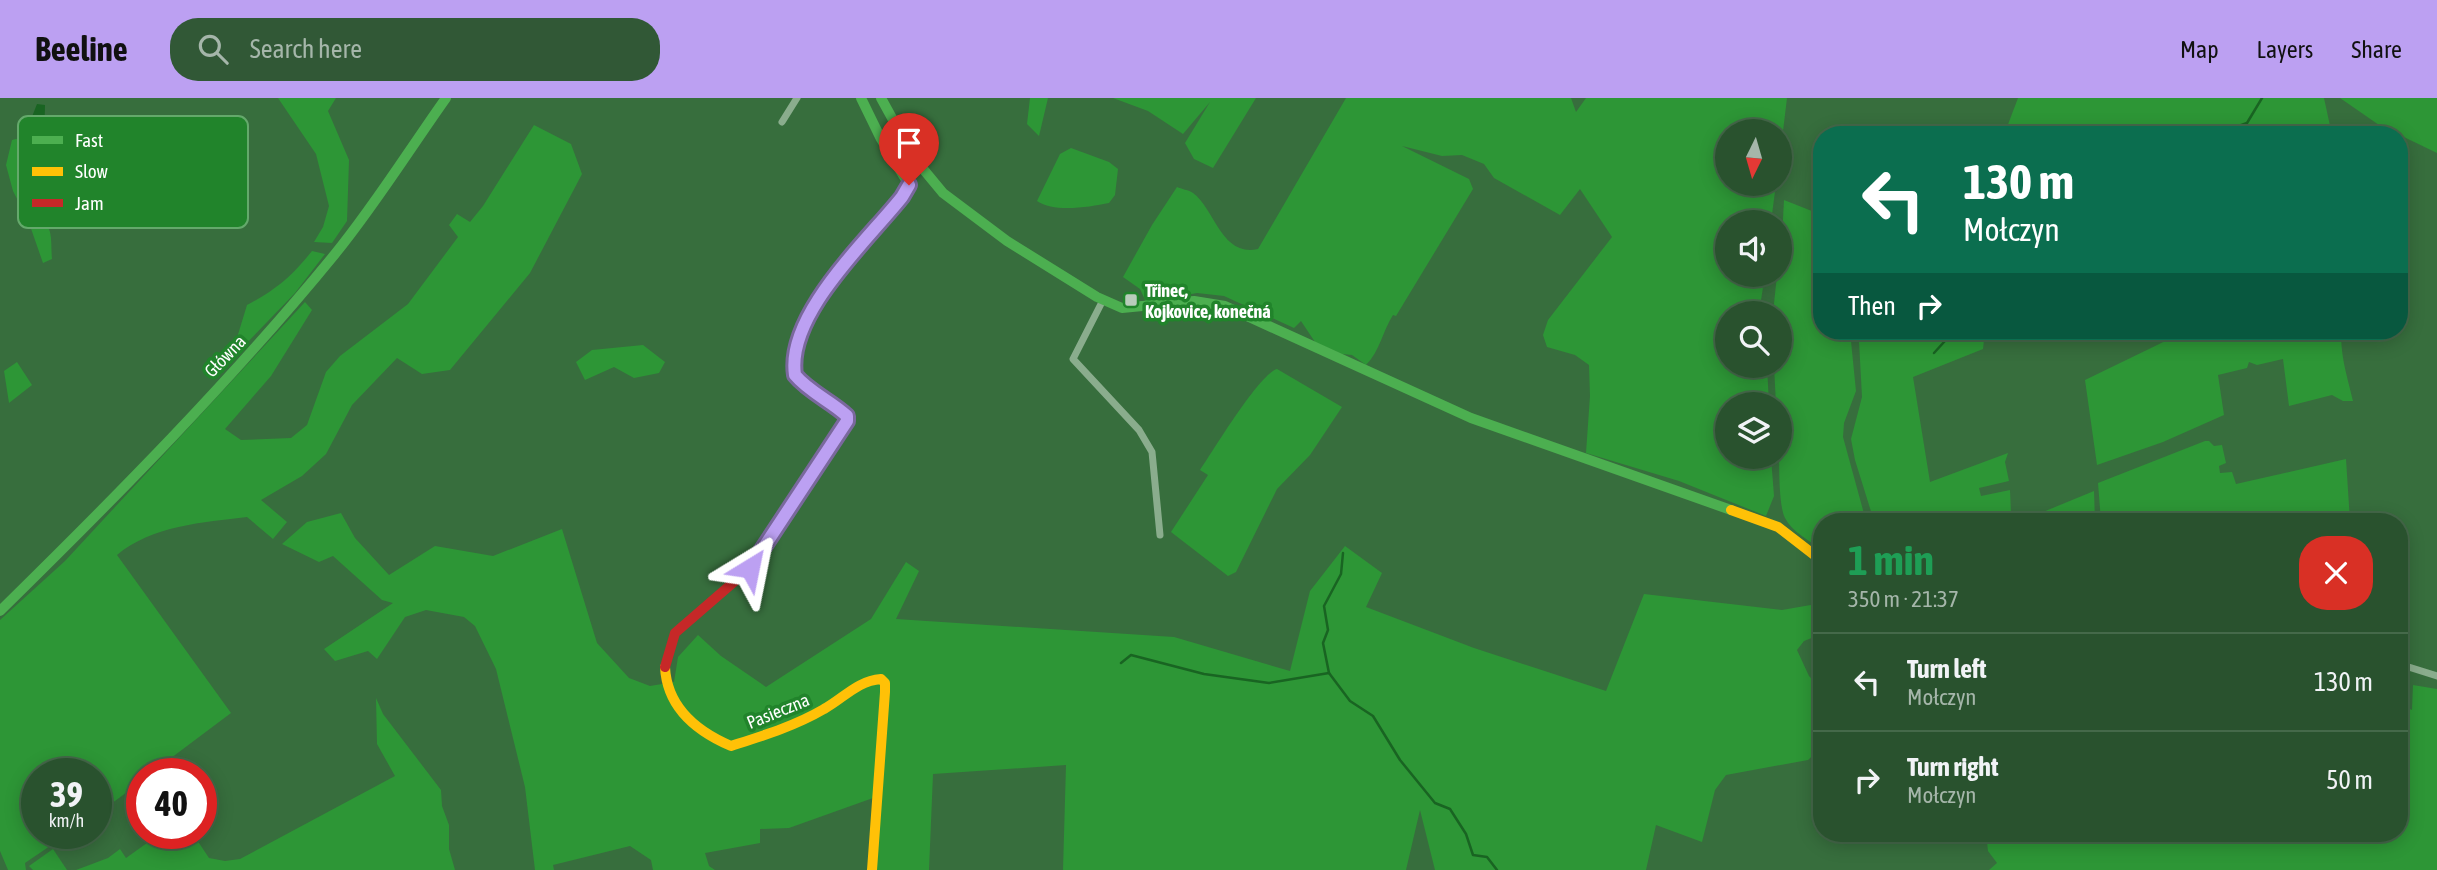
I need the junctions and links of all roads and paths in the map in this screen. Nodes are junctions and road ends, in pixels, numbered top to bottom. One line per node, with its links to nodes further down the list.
1 (446, 98): 9 (street, Główna)
2 (797, 98): 5 (street)
3 (861, 98): 12 (street, Pasieczna)
4 (881, 98): 6 (street)
5 (782, 122)
6 (1103, 300): 7 (street); 8 (street)
7 (1160, 535)
8 (1813, 554)
9 (0, 611)
10 (2408, 667): 11 (street)
11 (2437, 676)
12 (872, 870)

